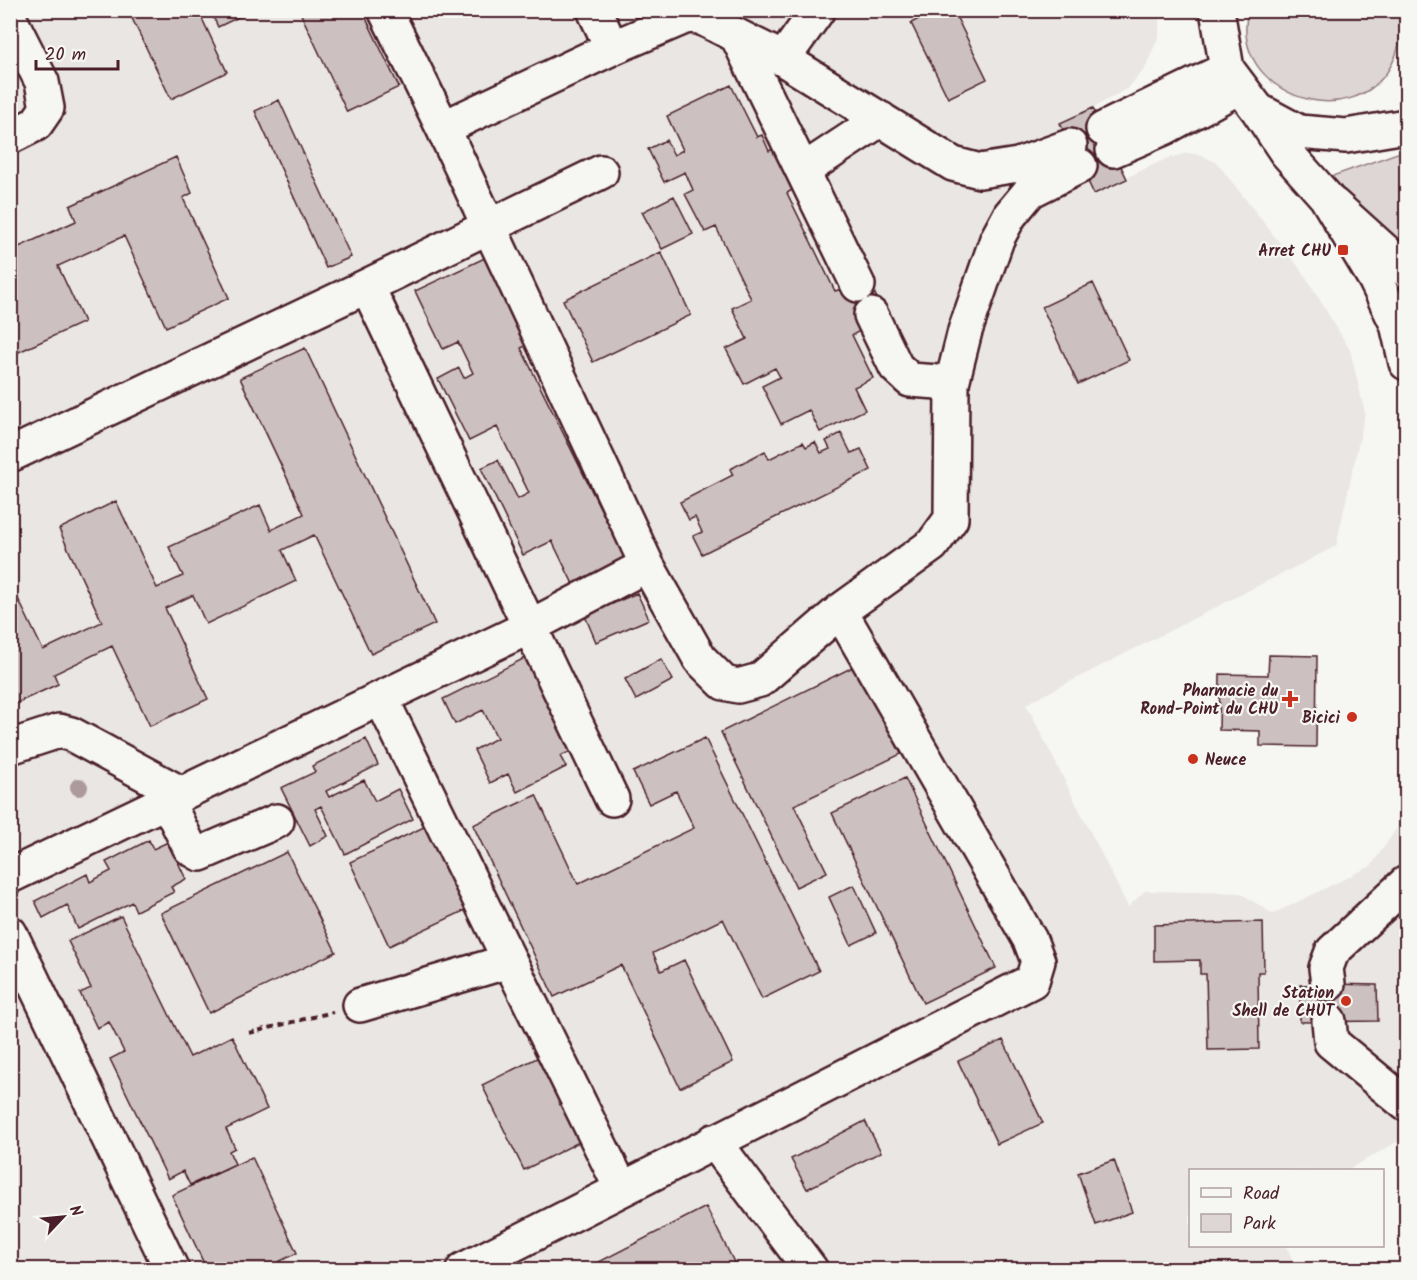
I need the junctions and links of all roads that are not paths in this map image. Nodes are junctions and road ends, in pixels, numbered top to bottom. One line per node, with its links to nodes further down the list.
1 (385, 10): 12 (main road)
2 (594, 10): 7 (main road)
3 (818, 10): 8 (main road)
4 (1217, 10): 9 (main road)
5 (10, 19): 13 (main road)
6 (738, 38): 7 (main road); 8 (main road); 15 (main road)
7 (612, 48): 12 (main road)
8 (783, 59): 10 (main road)
9 (1241, 89): 11 (main road); 14 (main road); 17 (main road)
10 (881, 119): 15 (main road); 24 (main road)
11 (1407, 126)
12 (443, 128): 18 (main road)
13 (10, 137)
14 (1108, 140)
15 (804, 170): 20 (main road)
16 (601, 172): 18 (main road)
17 (1326, 197): 19 (main road); 23 (main road)
18 (490, 227): 21 (main road); 26 (main road)
19 (1407, 270)
20 (858, 285)
21 (367, 286): 25 (main road); 28 (main road)
22 (871, 315): 24 (main road)
23 (1407, 363)
24 (951, 382): 27 (main road)
25 (10, 455)
26 (647, 565): 27 (main road); 28 (main road)
27 (840, 611): 42 (main road)
28 (529, 627): 29 (main road); 32 (main road)
29 (381, 698): 31 (main road); 37 (main road)
30 (10, 747): 31 (main road)
31 (175, 798): 33 (main road); 34 (main road)
32 (612, 799)
33 (277, 821)
34 (10, 876)
35 (1407, 883): 38 (main road)
36 (10, 933): 44 (main road)
37 (508, 961): 39 (main road); 43 (main road)
38 (1328, 984)
39 (360, 1005)
40 (1329, 1022): 41 (main road)
41 (1407, 1104)
42 (714, 1141): 43 (main road); 46 (main road)
43 (621, 1188): 45 (main road)
44 (172, 1269)
45 (463, 1269)
46 (811, 1269)

